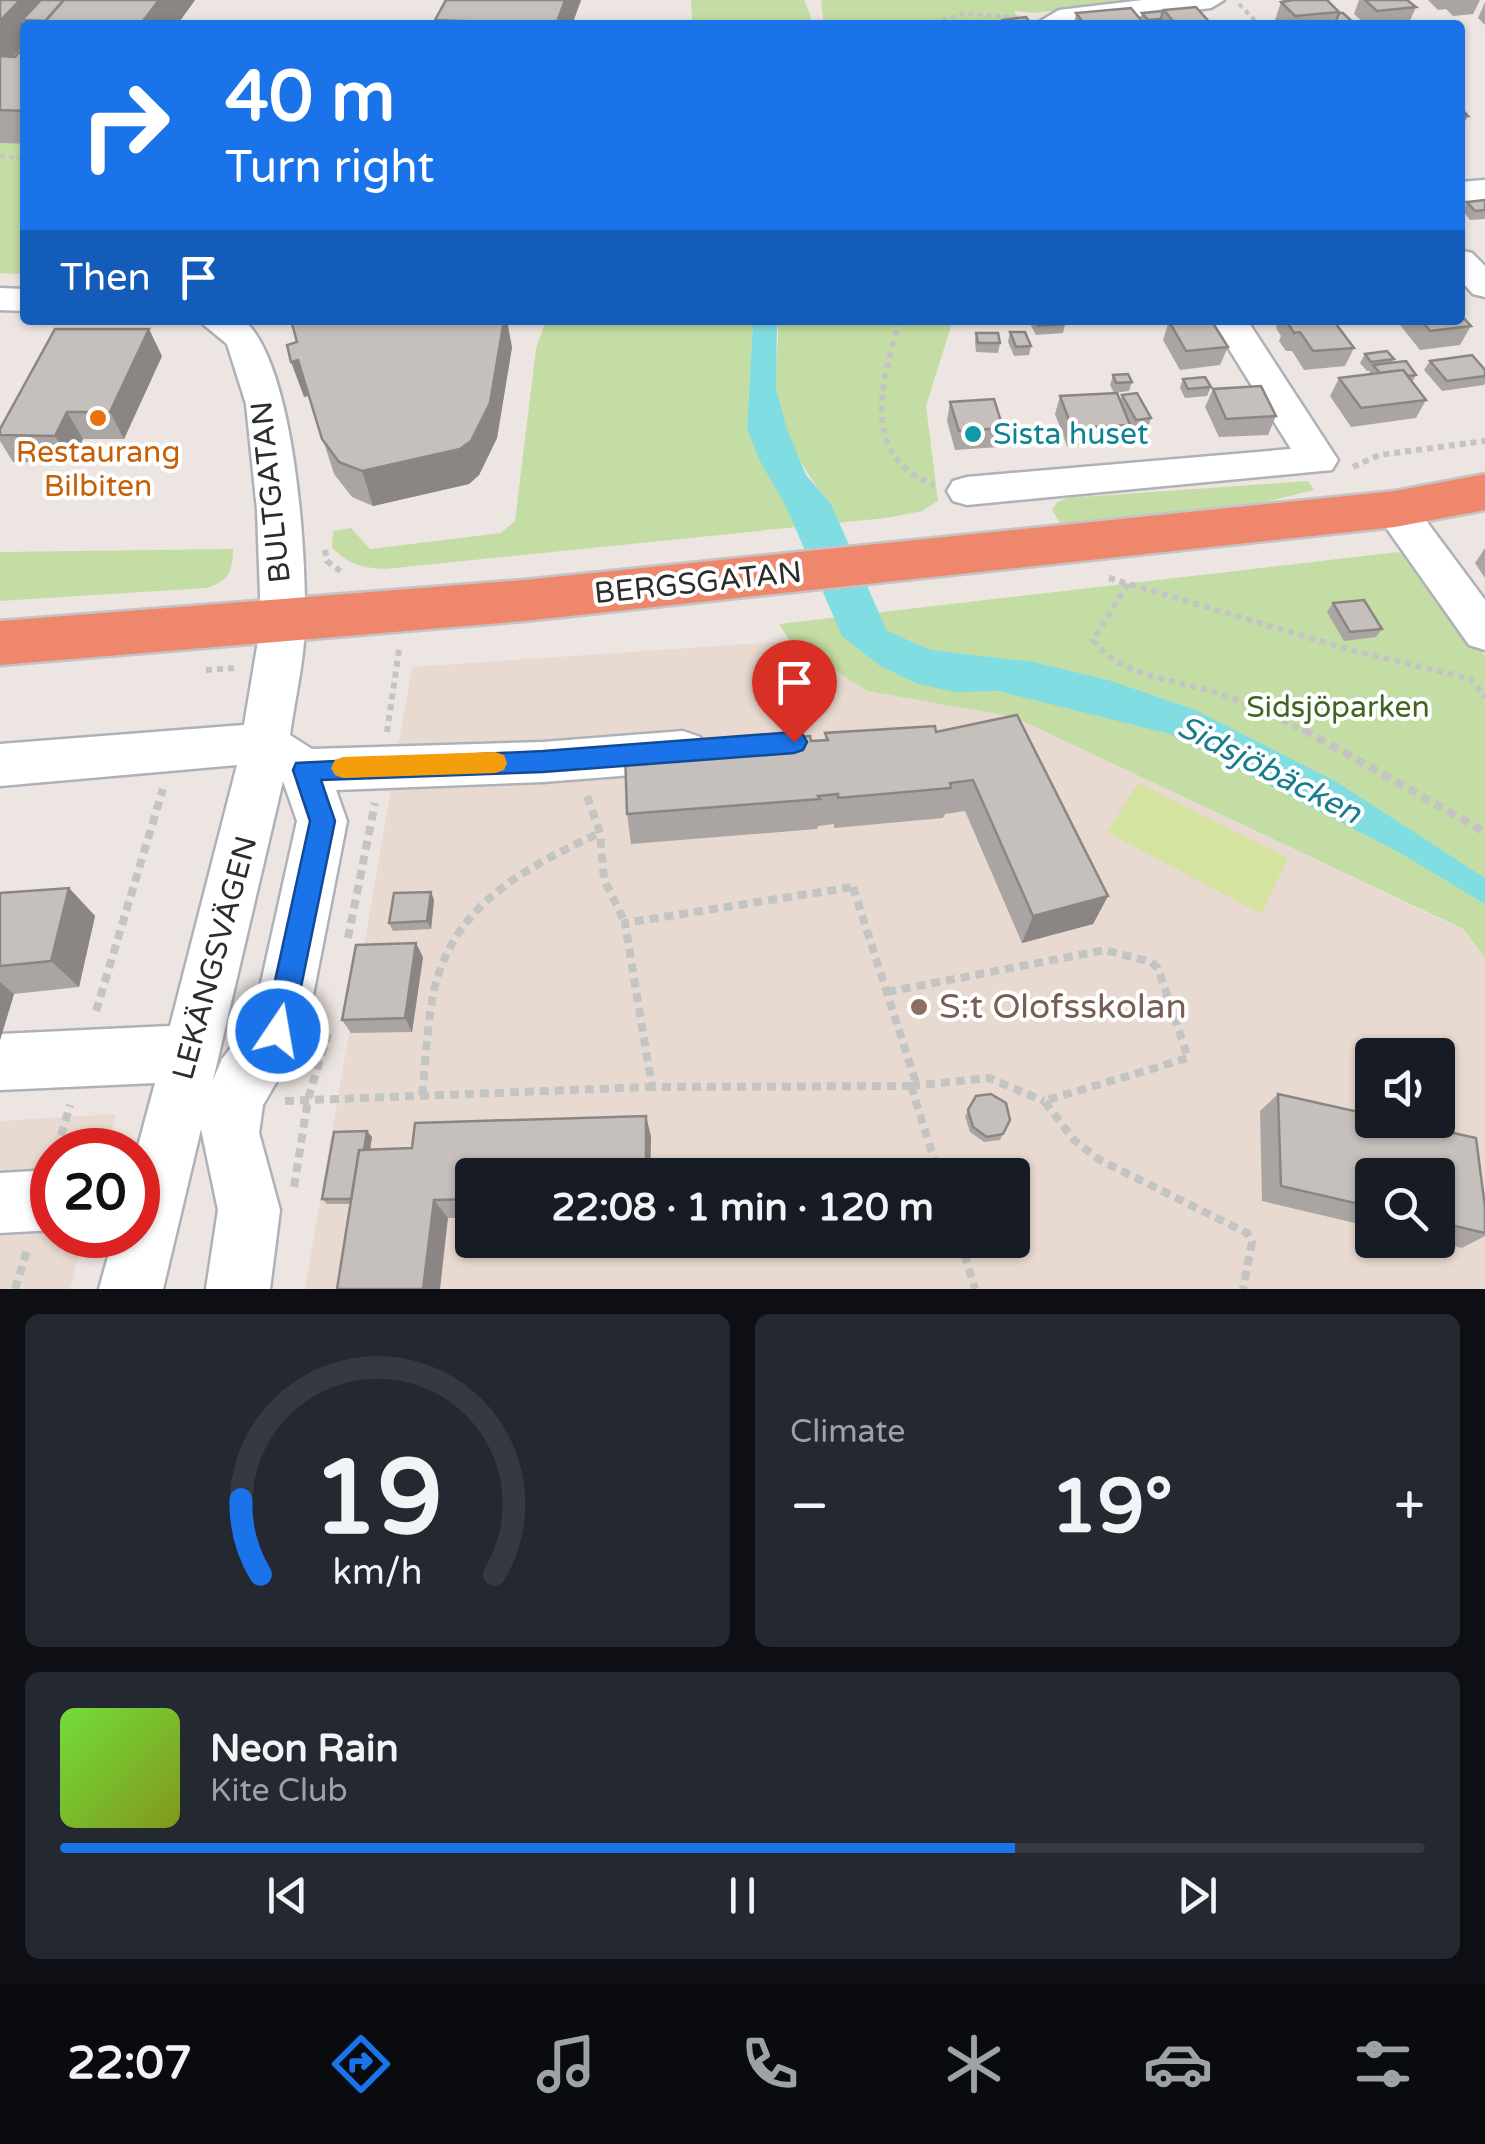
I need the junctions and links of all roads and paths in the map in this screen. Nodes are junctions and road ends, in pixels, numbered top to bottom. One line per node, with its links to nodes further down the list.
1 (1224, 3): 4 (street); 5 (path)
2 (941, 20): 3 (path)
3 (1026, 20)
4 (1074, 20)
5 (1251, 20)
6 (1465, 265): 7 (street)
7 (1485, 286)
8 (229, 325): 21 (street, BULTGATAN)
9 (898, 325): 12 (path)
10 (1233, 325): 11 (street)
11 (1032, 486): 12 (street); 17 (street)
12 (967, 491)
13 (1485, 492): 15 (highway, BERGSGATAN)
14 (1485, 508): 15 (highway, BERGSGATAN)
15 (1396, 509): 17 (highway, BERGSGATAN); 22 (street)
16 (323, 544): 19 (path)
17 (1044, 548): 21 (highway, BERGSGATAN)
18 (1106, 576): 20 (path)
19 (354, 577)
20 (1128, 584): 28 (path); 36 (path)
21 (283, 623): 23 (highway, BERGSGATAN); 32 (street, LEKÄNGSVÄGEN)
22 (1485, 633)
23 (0, 643)
24 (399, 648): 35 (path)
25 (217, 670): 27 (path)
26 (1485, 679): 28 (path)
27 (236, 680)
28 (1472, 680): 29 (path)
29 (1485, 696)
30 (732, 747): 33 (street)
31 (172, 752): 32 (street); 34 (street); 44 (path)
32 (285, 757): 35 (street); 40 (street, LEKÄNGSVÄGEN); 47 (street)
33 (543, 762): 35 (street); 37 (path)
34 (0, 765)
35 (383, 765)
36 (1485, 832)
37 (600, 833): 38 (path); 45 (path)
38 (625, 923): 39 (path); 43 (path)
39 (887, 992): 42 (path); 46 (path)
40 (192, 1053): 44 (street); 49 (street, LEKÄNGSVÄGEN)
41 (0, 1062): 44 (street)
42 (911, 1086): 43 (path); 46 (path); 50 (path)
43 (652, 1087): 45 (path)
44 (80, 1091): 48 (path)
45 (422, 1095): 47 (path)
46 (1044, 1101): 58 (path)
47 (234, 1105): 56 (street)
48 (66, 1128)
49 (160, 1152)
50 (934, 1158)
51 (30, 1201): 52 (street)
52 (0, 1203)
53 (136, 1258): 55 (street, LEKÄNGSVÄGEN)
54 (966, 1258): 57 (path)
55 (131, 1289)
56 (238, 1289)
57 (975, 1289)
58 (1243, 1289)

